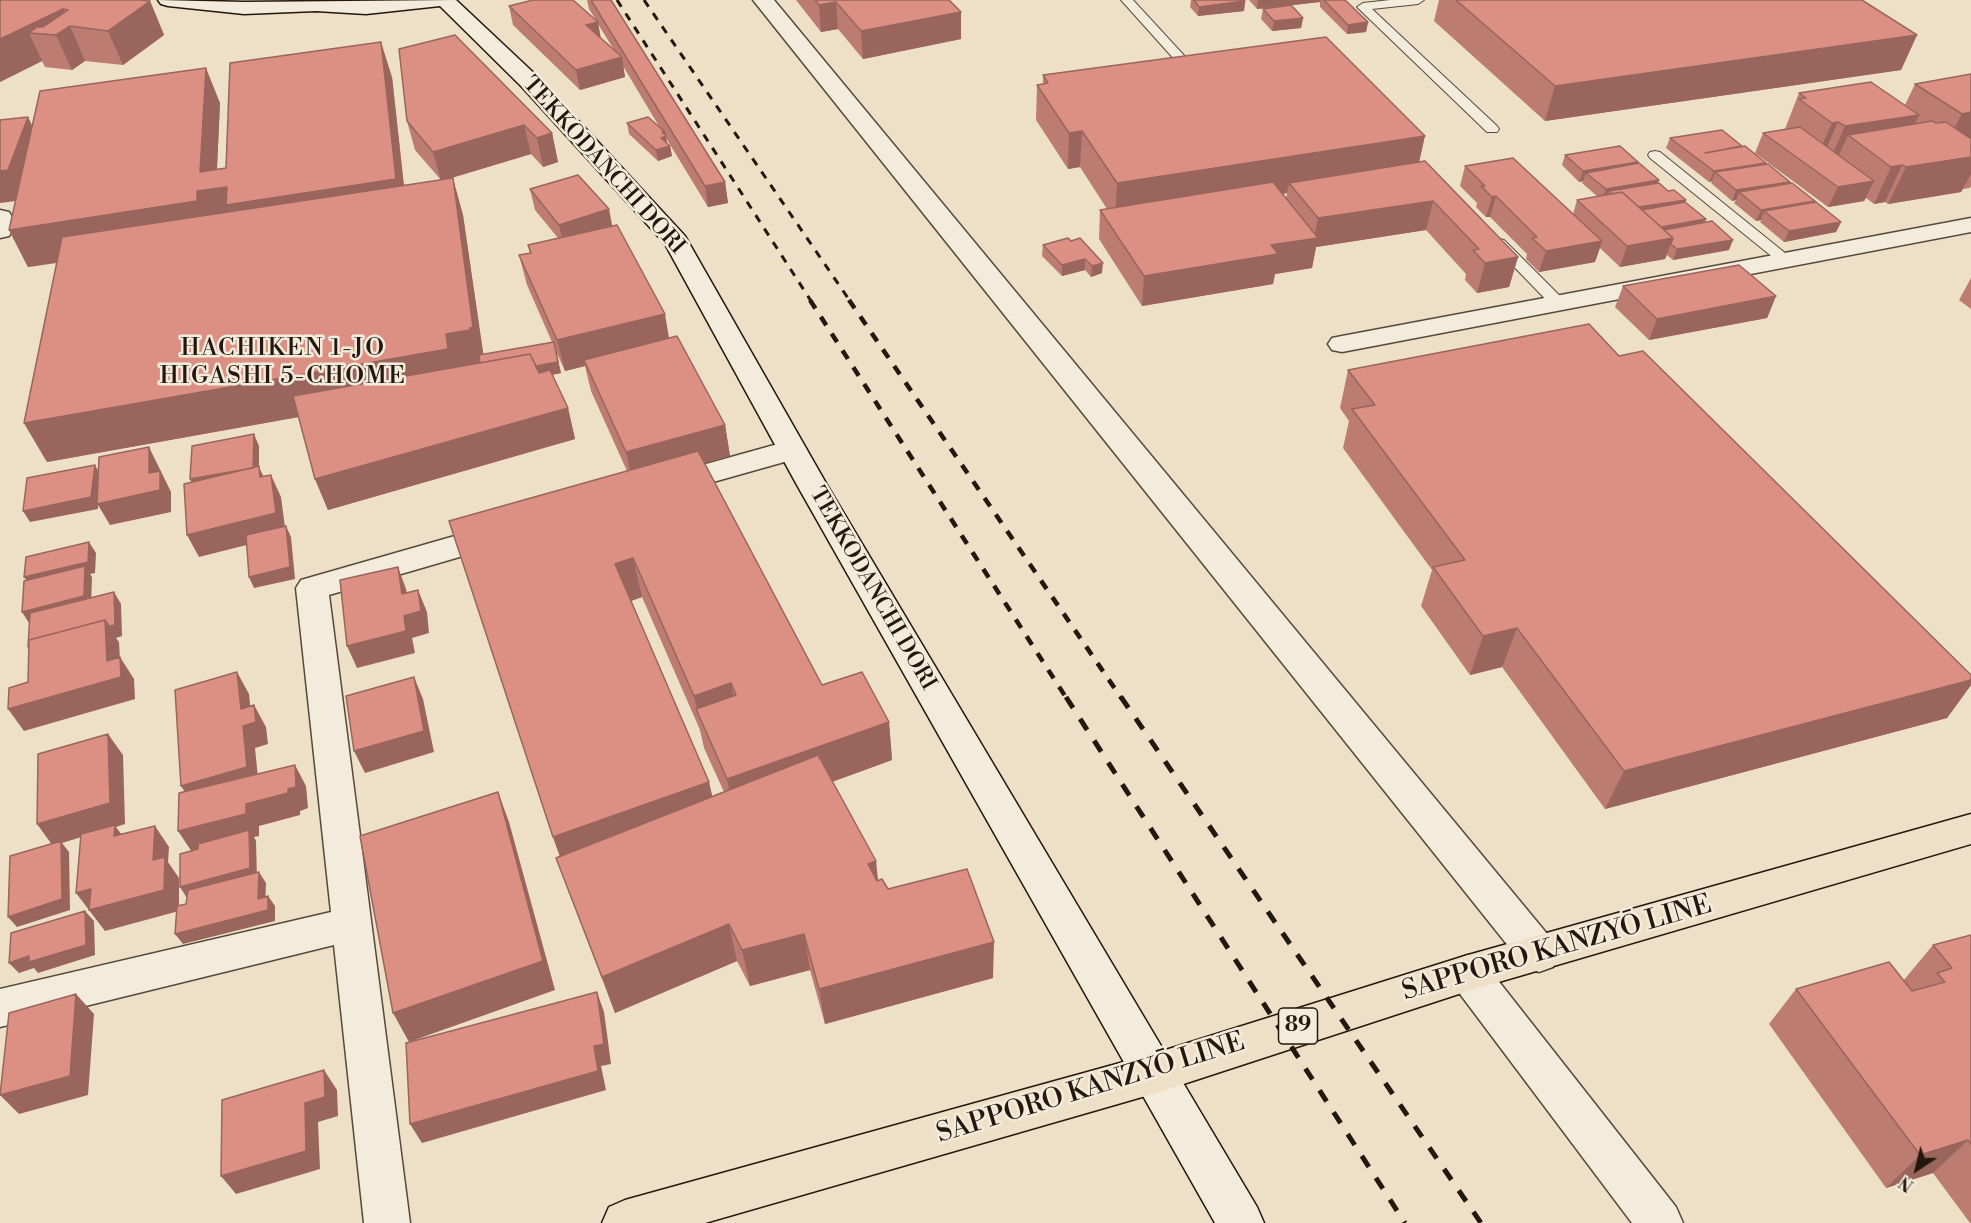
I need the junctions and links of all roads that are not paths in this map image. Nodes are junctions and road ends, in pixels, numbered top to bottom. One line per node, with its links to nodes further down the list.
1 (168, 0): 2 (street)
2 (444, 0): 16 (street, TEKKODANCHI DORI)
3 (763, 0): 21 (street)
4 (1127, 0): 6 (lane)
5 (1418, 0): 7 (lane)
6 (1187, 66)
7 (1492, 129)
8 (1655, 155): 13 (lane)
9 (0, 217): 12 (street)
10 (1971, 225): 13 (street)
11 (1485, 230): 14 (lane)
12 (0, 231)
13 (1785, 260): 14 (street)
14 (1558, 303): 15 (street)
15 (1342, 344)
16 (792, 450): 17 (street); 24 (street, TEKKODANCHI DORI)
17 (633, 495)
18 (530, 525): 20 (street)
19 (1971, 829): 21 (main road, SAPPORO KANZYŌ LINE / 89)
20 (352, 924): 23 (street); 25 (street)
21 (1539, 954): 22 (main road, SAPPORO KANZYŌ LINE / 89)
22 (1468, 973): 24 (main road, SAPPORO KANZYŌ LINE / 89); 28 (street)
23 (0, 1008)
24 (1156, 1074): 26 (main road, SAPPORO KANZYŌ LINE / 89); 27 (street, TEKKODANCHI DORI)
25 (387, 1223)
26 (625, 1223)
27 (1241, 1223)
28 (1660, 1223)

